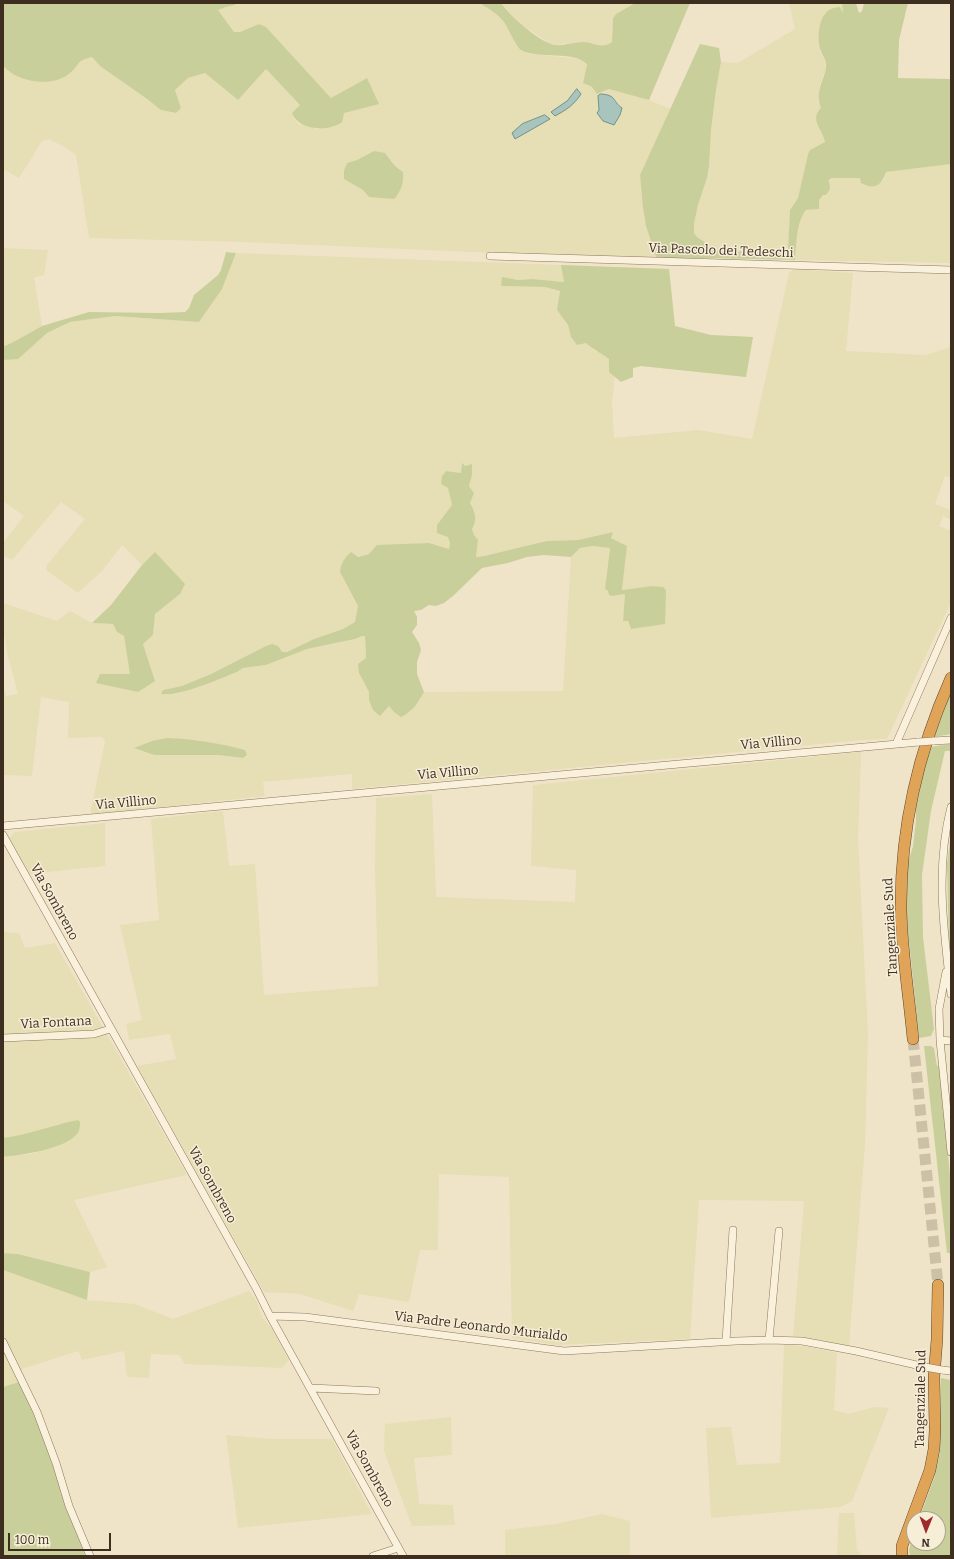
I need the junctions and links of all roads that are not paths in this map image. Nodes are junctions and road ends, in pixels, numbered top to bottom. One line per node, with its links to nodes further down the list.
1 (490, 256): 2 (street, Via Pascolo dei Tedeschi)
2 (951, 270)
3 (951, 618): 6 (street)
4 (951, 678): 14 (highway, Tangenziale Sud)
5 (951, 740): 6 (street, Via Villino, bridge)
6 (896, 744): 8 (street, Via Villino)
7 (951, 807): 10 (street)
8 (3, 826)
9 (3, 836): 12 (street, Via Sombreno)
10 (948, 966): 11 (street); 15 (street)
11 (951, 994)
12 (110, 1029): 13 (street, Via Fontana); 21 (street, Via Sombreno)
13 (3, 1038)
14 (913, 1038)
15 (940, 1040): 16 (street); 17 (street)
16 (951, 1041)
17 (951, 1152)
18 (733, 1230): 23 (street)
19 (779, 1231): 22 (street)
20 (938, 1284): 32 (highway, Tangenziale Sud)
21 (270, 1316): 23 (street, Via Padre Leonardo Murialdo); 26 (street, Via Sombreno)
22 (769, 1340): 23 (street, Via Padre Leonardo Murialdo); 25 (street, Via Padre Leonardo Murialdo, bridge)
23 (726, 1341)
24 (3, 1342): 29 (street)
25 (951, 1371)
26 (311, 1388): 27 (street); 28 (street, Via Sombreno)
27 (376, 1391)
28 (398, 1548): 30 (street); 31 (street, Via Sombreno)
29 (90, 1556)
30 (373, 1556)
31 (403, 1556)
32 (902, 1556)

